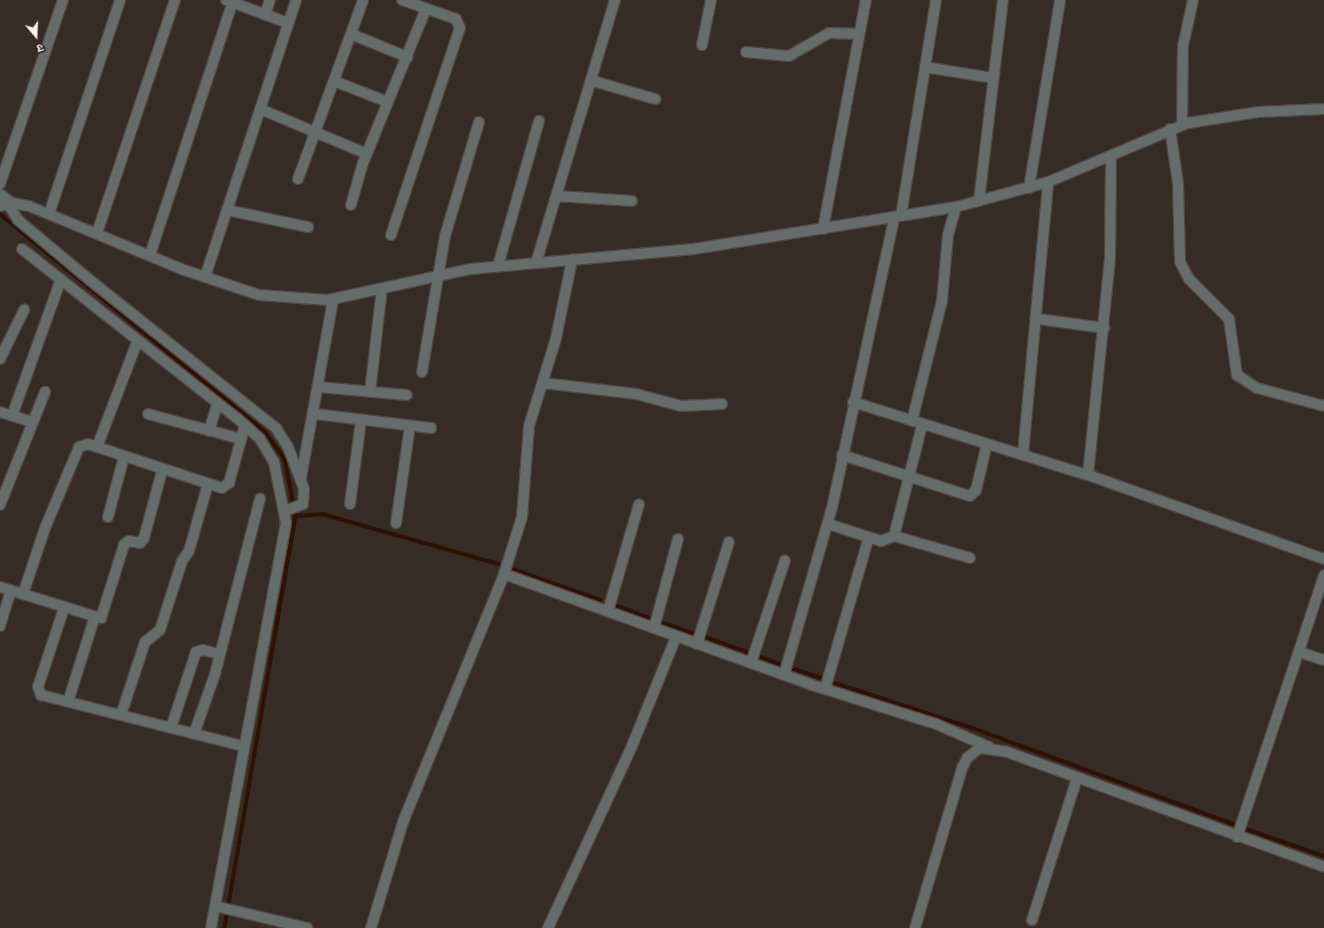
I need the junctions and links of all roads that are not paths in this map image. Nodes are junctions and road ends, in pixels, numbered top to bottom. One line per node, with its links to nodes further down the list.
1 (63, 0): 41 (street)
2 (120, 0): 51 (street)
3 (175, 0): 55 (street)
4 (270, 0): 17 (street)
5 (296, 0): 18 (street)
6 (363, 0): 19 (street)
7 (402, 0): 16 (street)
8 (615, 0): 27 (street)
9 (711, 0): 21 (street)
10 (866, 0): 20 (street)
11 (936, 0): 24 (street)
12 (1003, 0): 25 (street)
13 (1060, 0): 42 (street)
14 (1193, 0): 34 (street)
15 (229, 2): 17 (street); 58 (street)
16 (426, 9): 23 (street); 56 (street)
17 (265, 15): 18 (street)
18 (288, 23): 30 (street)
19 (351, 34): 23 (street); 26 (street)
20 (859, 34): 22 (street); 54 (street)
21 (702, 45)
22 (746, 52)
23 (407, 57): 29 (street)
24 (925, 68): 25 (street); 52 (street)
25 (993, 78): 46 (street)
26 (334, 81): 29 (street); 36 (street)
27 (593, 81): 28 (street); 44 (street)
28 (655, 99)
29 (388, 102): 37 (street)
30 (260, 109): 36 (street); 50 (street)
31 (1324, 109): 34 (street)
32 (539, 121): 61 (street)
33 (479, 122): 62 (street)
34 (1182, 125): 35 (street)
35 (1170, 129): 38 (street); 81 (street)
36 (315, 132): 37 (street); 39 (street)
37 (367, 154): 48 (street)
38 (1111, 156): 40 (street); 69 (street)
39 (298, 179)
40 (1048, 182): 42 (street); 68 (street)
41 (0, 184)
42 (1029, 188): 46 (street)
43 (0, 194): 47 (street)
44 (557, 196): 45 (street); 60 (street)
45 (632, 201)
46 (979, 201): 49 (street)
47 (6, 204): 51 (street); 102 (street)
48 (351, 205)
49 (956, 207): 52 (street); 88 (street)
50 (227, 210): 53 (street); 63 (street)
51 (49, 214): 55 (street)
52 (897, 217): 54 (street); 78 (street)
53 (308, 227)
54 (823, 230): 59 (street)
55 (97, 233): 58 (street)
56 (391, 235)
57 (22, 249): 64 (street)
58 (150, 256): 63 (street)
59 (572, 260): 60 (street); 73 (street)
60 (536, 263): 61 (street)
61 (498, 266): 62 (street)
62 (437, 276): 65 (street); 72 (street)
63 (205, 277): 66 (street)
64 (61, 279): 70 (street); 85 (street)
65 (382, 289): 66 (street); 76 (street)
66 (333, 300): 74 (street)
67 (24, 310): 71 (street)
68 (1038, 319): 69 (street); 96 (street)
69 (1104, 328): 101 (street)
70 (138, 342): 79 (street); 95 (street)
71 (0, 359)
72 (422, 372)
73 (543, 383): 80 (street); 119 (street)
74 (319, 387): 76 (street); 84 (street)
75 (44, 392): 87 (street)
76 (370, 392): 77 (street)
77 (407, 395)
78 (853, 402): 88 (street); 97 (street)
79 (217, 404): 89 (street); 92 (street)
80 (722, 404)
81 (1324, 406)
82 (0, 412): 85 (street)
83 (148, 414): 92 (street)
84 (315, 414): 86 (street); 102 (street)
85 (12, 416): 87 (street)
86 (361, 421): 90 (street); 105 (street)
87 (33, 422): 107 (street)
88 (917, 423): 94 (street); 100 (street)
89 (245, 425): 93 (street); 108 (street)
90 (410, 426): 91 (street); 110 (street)
91 (431, 428)
92 (209, 431): 93 (street)
93 (241, 439): 103 (street)
94 (987, 444): 96 (street); 100 (street)
95 (97, 447): 98 (street); 123 (street)
96 (1023, 454): 101 (street)
97 (842, 455): 100 (street); 111 (street)
98 (124, 457): 99 (street); 109 (street)
99 (162, 471): 103 (street); 126 (street)
100 (910, 475): 112 (street)
101 (1088, 475): 117 (street)
102 (301, 478): 108 (street)
103 (208, 484): 138 (street)
104 (260, 499): 132 (street)
105 (350, 504)
106 (639, 504): 125 (street)
107 (0, 505)
108 (287, 510): 141 (street)
109 (108, 517)
110 (396, 523)
111 (828, 524): 113 (street); 135 (street)
112 (894, 536): 113 (street); 116 (street)
113 (870, 537): 136 (street)
114 (678, 540): 128 (street)
115 (729, 542): 130 (street)
116 (970, 558)
117 (1324, 559)
118 (785, 560): 134 (street)
119 (504, 574): 125 (street); 150 (street)
120 (1324, 575): 131 (street)
121 (0, 587): 122 (street)
122 (11, 590): 123 (street); 127 (street)
123 (23, 594): 124 (street)
124 (64, 608): 126 (street); 137 (street)
125 (608, 611): 128 (street)
126 (94, 619): 137 (street)
127 (0, 626)
128 (654, 628): 129 (street)
129 (676, 637): 130 (street); 151 (street)
130 (697, 644): 134 (street)
131 (1299, 652): 133 (street); 144 (street)
132 (219, 654): 139 (street); 140 (street)
133 (1324, 660)
134 (751, 664): 135 (street)
135 (784, 675): 136 (street)
136 (824, 689): 142 (street)
137 (68, 702): 138 (street)
138 (121, 715): 139 (street)
139 (172, 728): 140 (street)
140 (194, 734): 141 (street)
141 (242, 746): 146 (street)
142 (989, 747): 143 (street); 152 (street)
143 (1077, 778): 144 (street); 147 (street)
144 (1237, 837): 145 (street)
145 (1324, 867)
146 (218, 907): 148 (street); 149 (street)
147 (1032, 920)
148 (211, 928)
149 (308, 928)
150 (371, 928)
151 (548, 928)
152 (915, 928)

